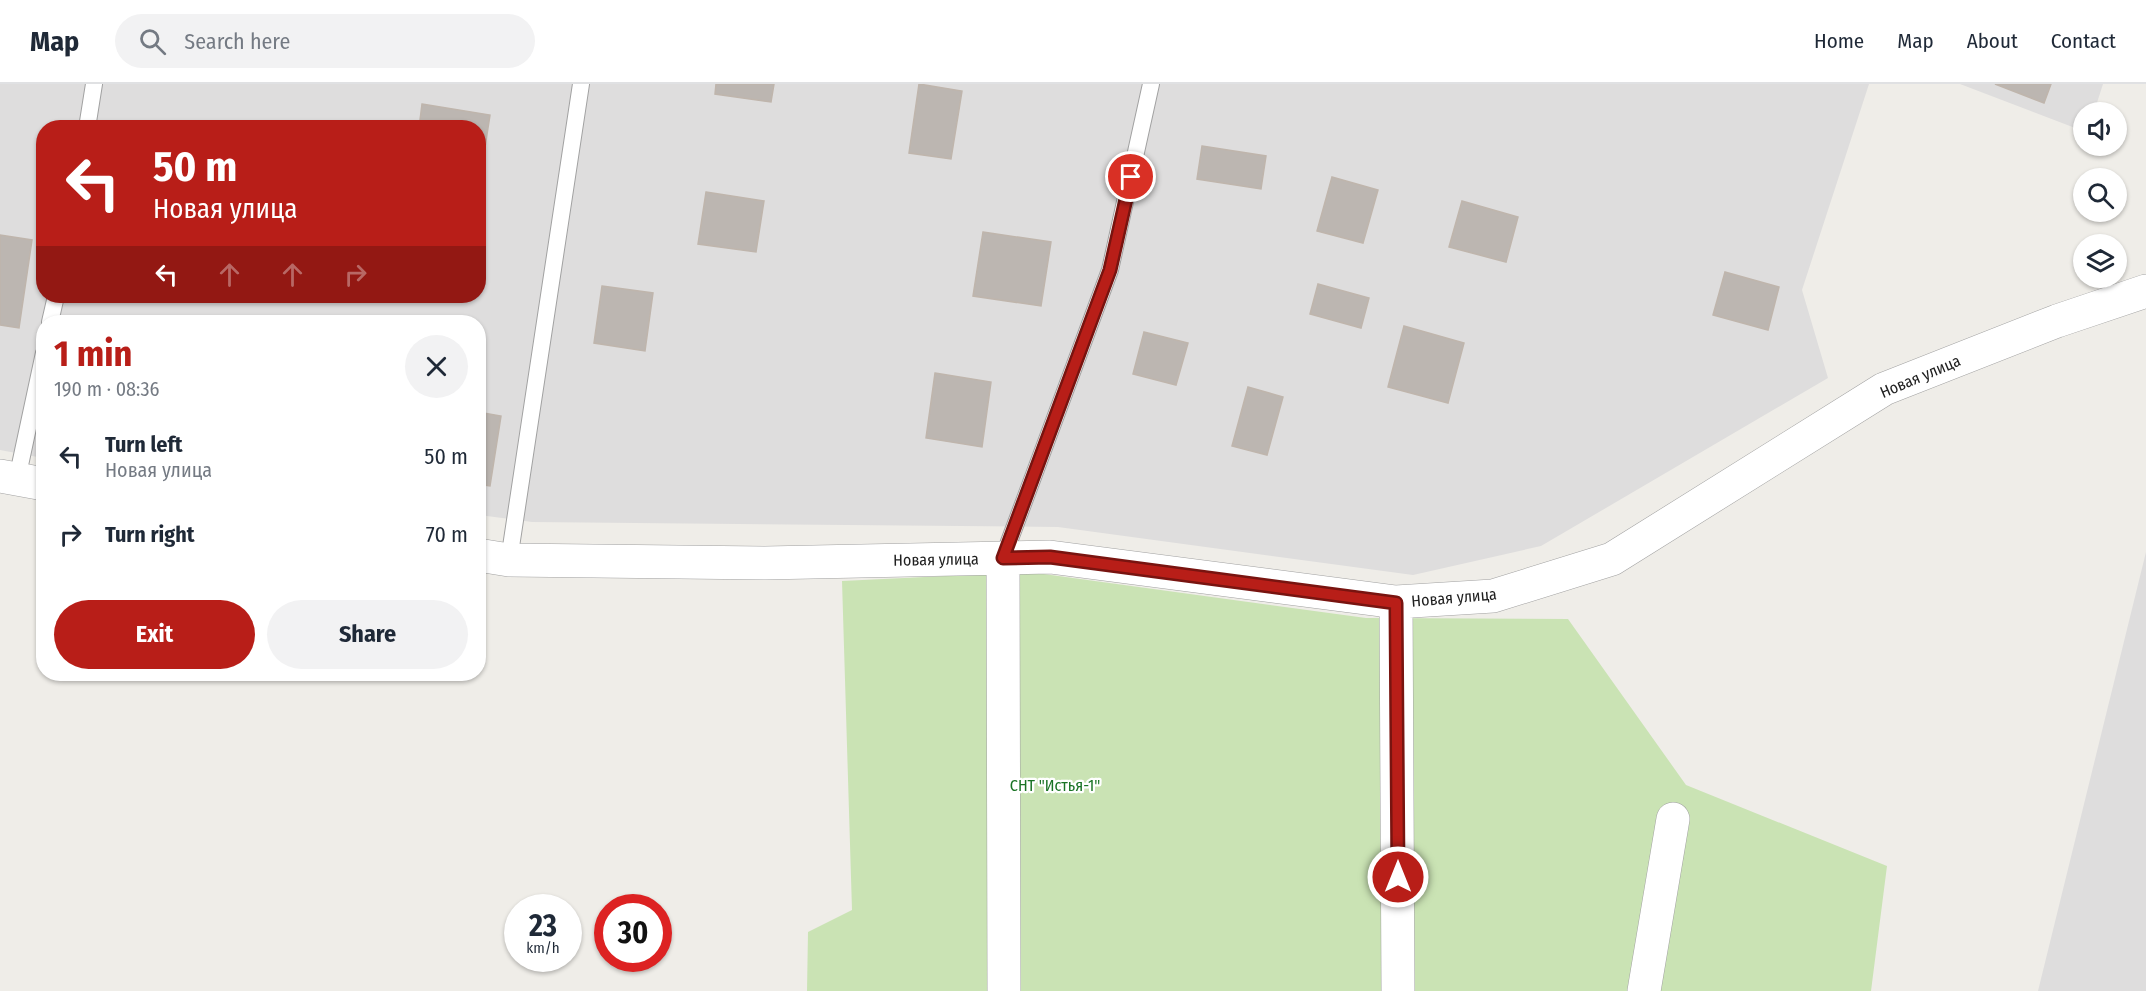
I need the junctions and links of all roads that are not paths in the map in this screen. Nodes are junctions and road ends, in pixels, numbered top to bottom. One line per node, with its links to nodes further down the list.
1 (94, 84): 4 (lane)
2 (581, 84): 8 (lane)
3 (1151, 84): 9 (lane)
4 (88, 120)
5 (2146, 291): 10 (street, Новая улица)
6 (36, 395): 7 (lane)
7 (20, 480)
8 (494, 558): 9 (street, Новая улица)
9 (1003, 558): 10 (street, Новая улица); 12 (street)
10 (1396, 603): 13 (street)
11 (1673, 819): 14 (street)
12 (1004, 991)
13 (1398, 991)
14 (1644, 991)

